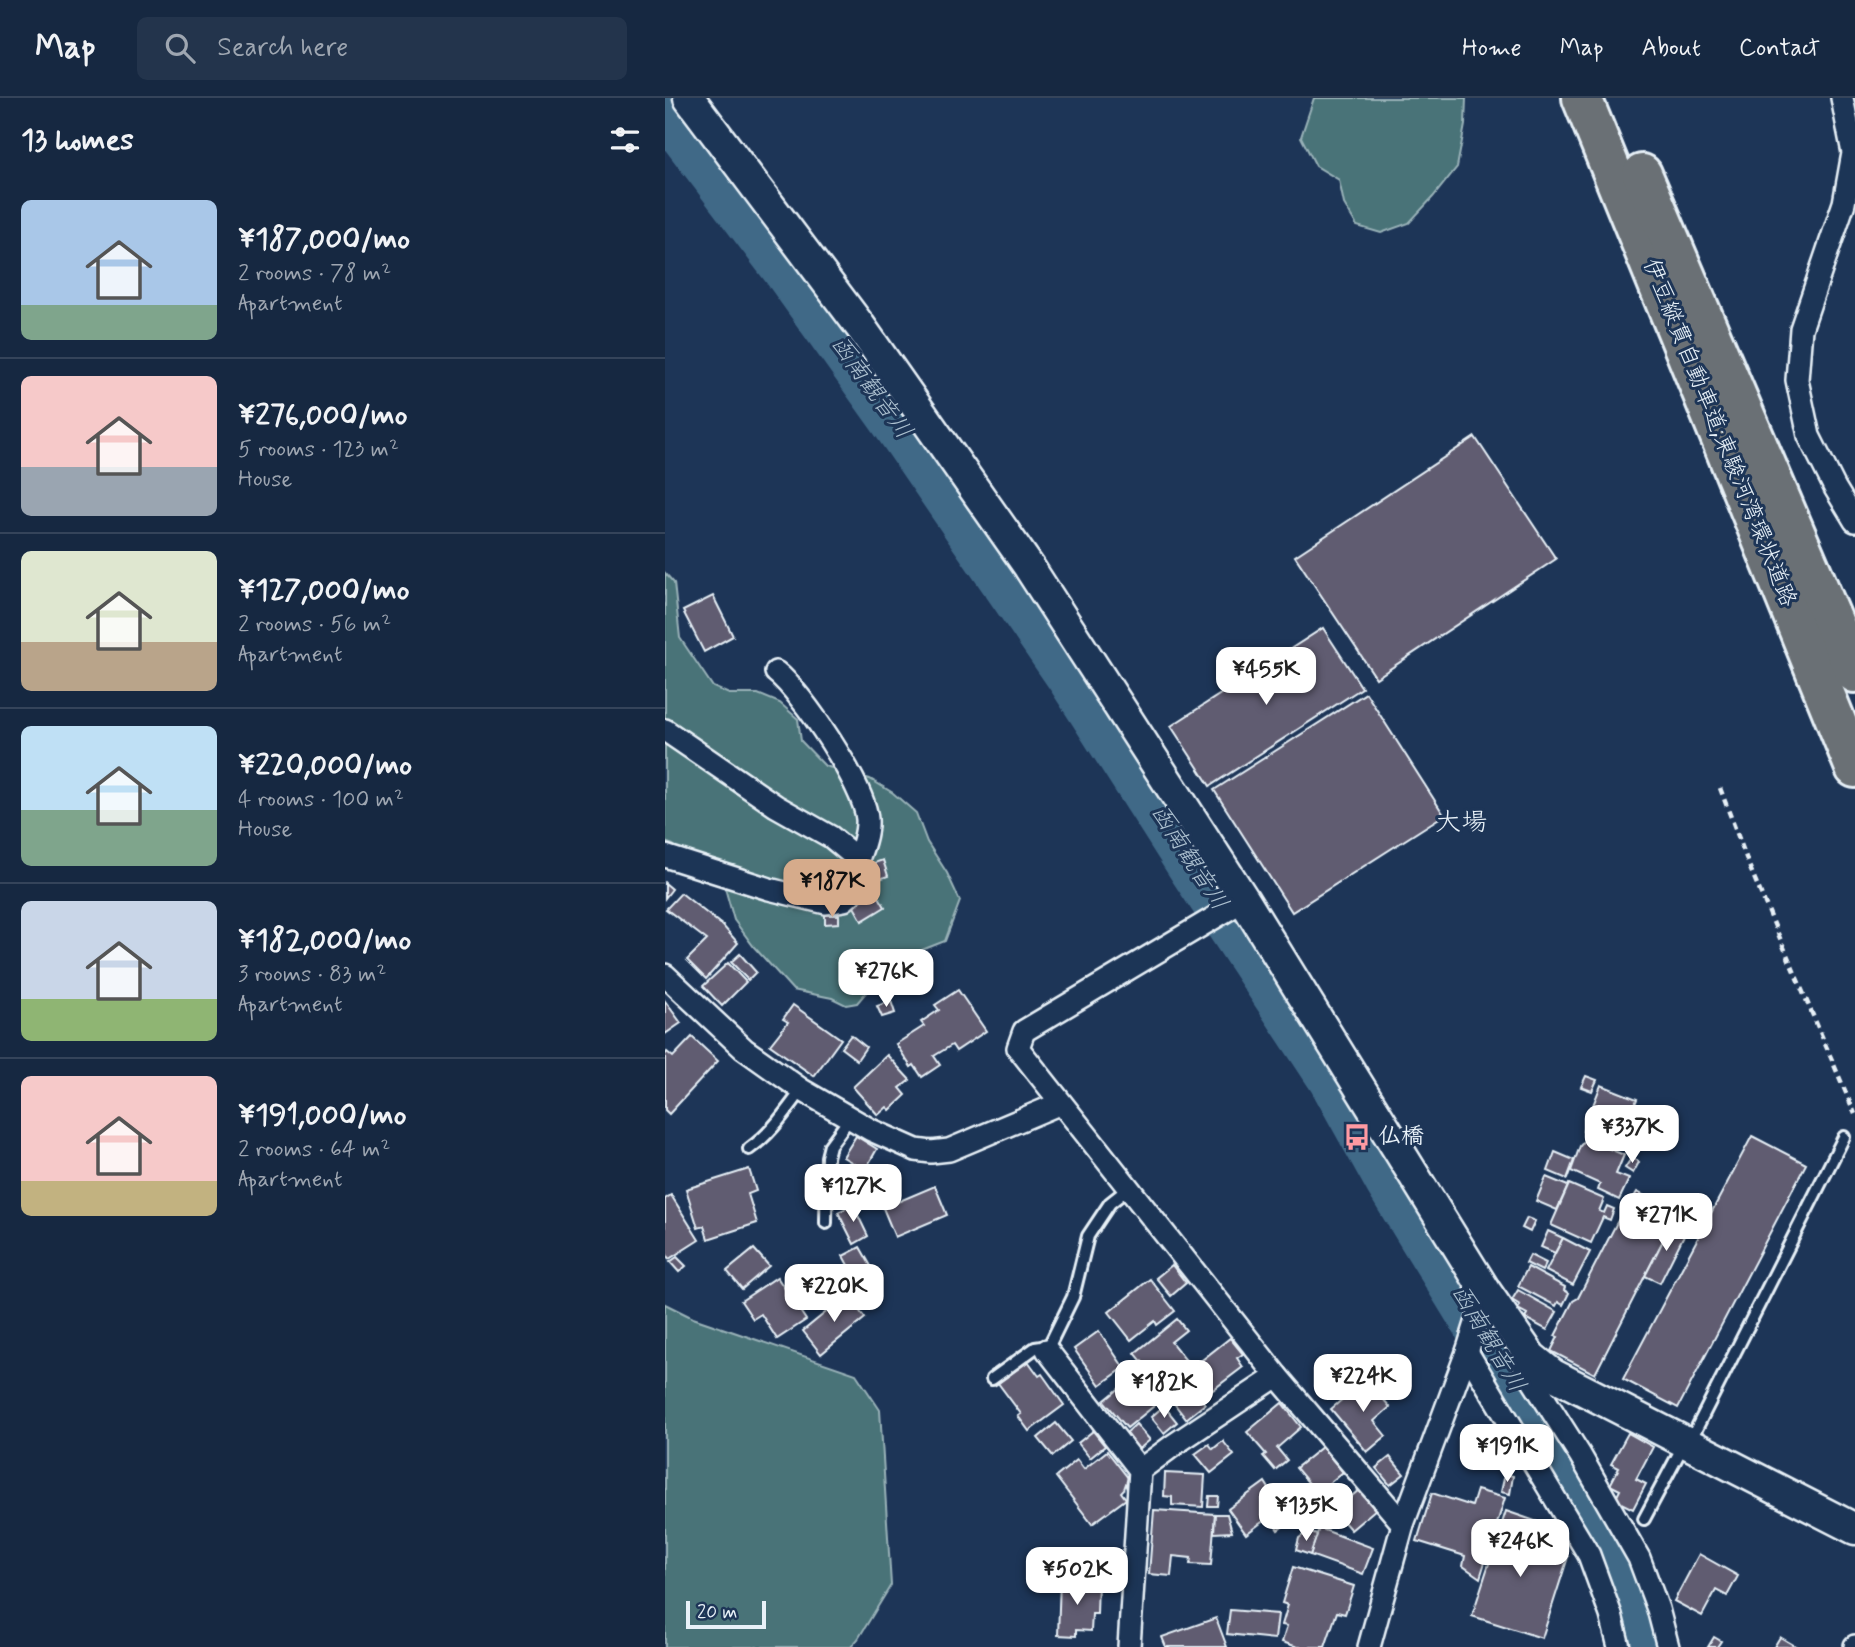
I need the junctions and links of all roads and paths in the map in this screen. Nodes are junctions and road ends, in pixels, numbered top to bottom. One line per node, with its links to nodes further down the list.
1 (689, 98): 14 (street)
2 (1582, 98): 6 (highway, 伊豆縦貫自動車道;東駿河湾環状道路)
3 (1609, 98): 6 (highway, 伊豆縦貫自動車道;東駿河湾環状道路)
4 (1842, 98): 5 (street)
5 (1855, 521)
6 (1820, 634): 8 (highway, 伊豆縦貫自動車道;東駿河湾環状道路); 10 (highway, 伊豆縦貫自動車道;東駿河湾環状道路)
7 (776, 671): 13 (street)
8 (1855, 673)
9 (665, 730): 13 (street)
10 (1855, 768)
11 (1720, 788): 18 (path)
12 (665, 856): 13 (street)
13 (857, 862)
14 (1244, 900): 17 (street); 24 (street)
15 (665, 975): 16 (street)
16 (801, 1090): 19 (street); 21 (lane)
17 (1061, 1103): 19 (street); 22 (street)
18 (1855, 1114)
19 (850, 1118): 23 (lane)
20 (1844, 1138): 30 (lane)
21 (749, 1149)
22 (1129, 1188): 25 (lane); 28 (street)
23 (826, 1223)
24 (1486, 1292): 26 (street); 27 (street)
25 (1047, 1350): 29 (lane); 31 (street)
26 (1467, 1352): 33 (street); 37 (street)
27 (1531, 1357): 30 (street); 38 (street)
28 (1277, 1376): 31 (street); 33 (street)
29 (992, 1379)
30 (1687, 1443): 32 (lane); 34 (street)
31 (1140, 1470): 35 (street)
32 (1644, 1519)
33 (1403, 1524): 36 (street)
34 (1855, 1529)
35 (1129, 1647)
36 (1369, 1647)
37 (1619, 1647)
38 (1668, 1647)

